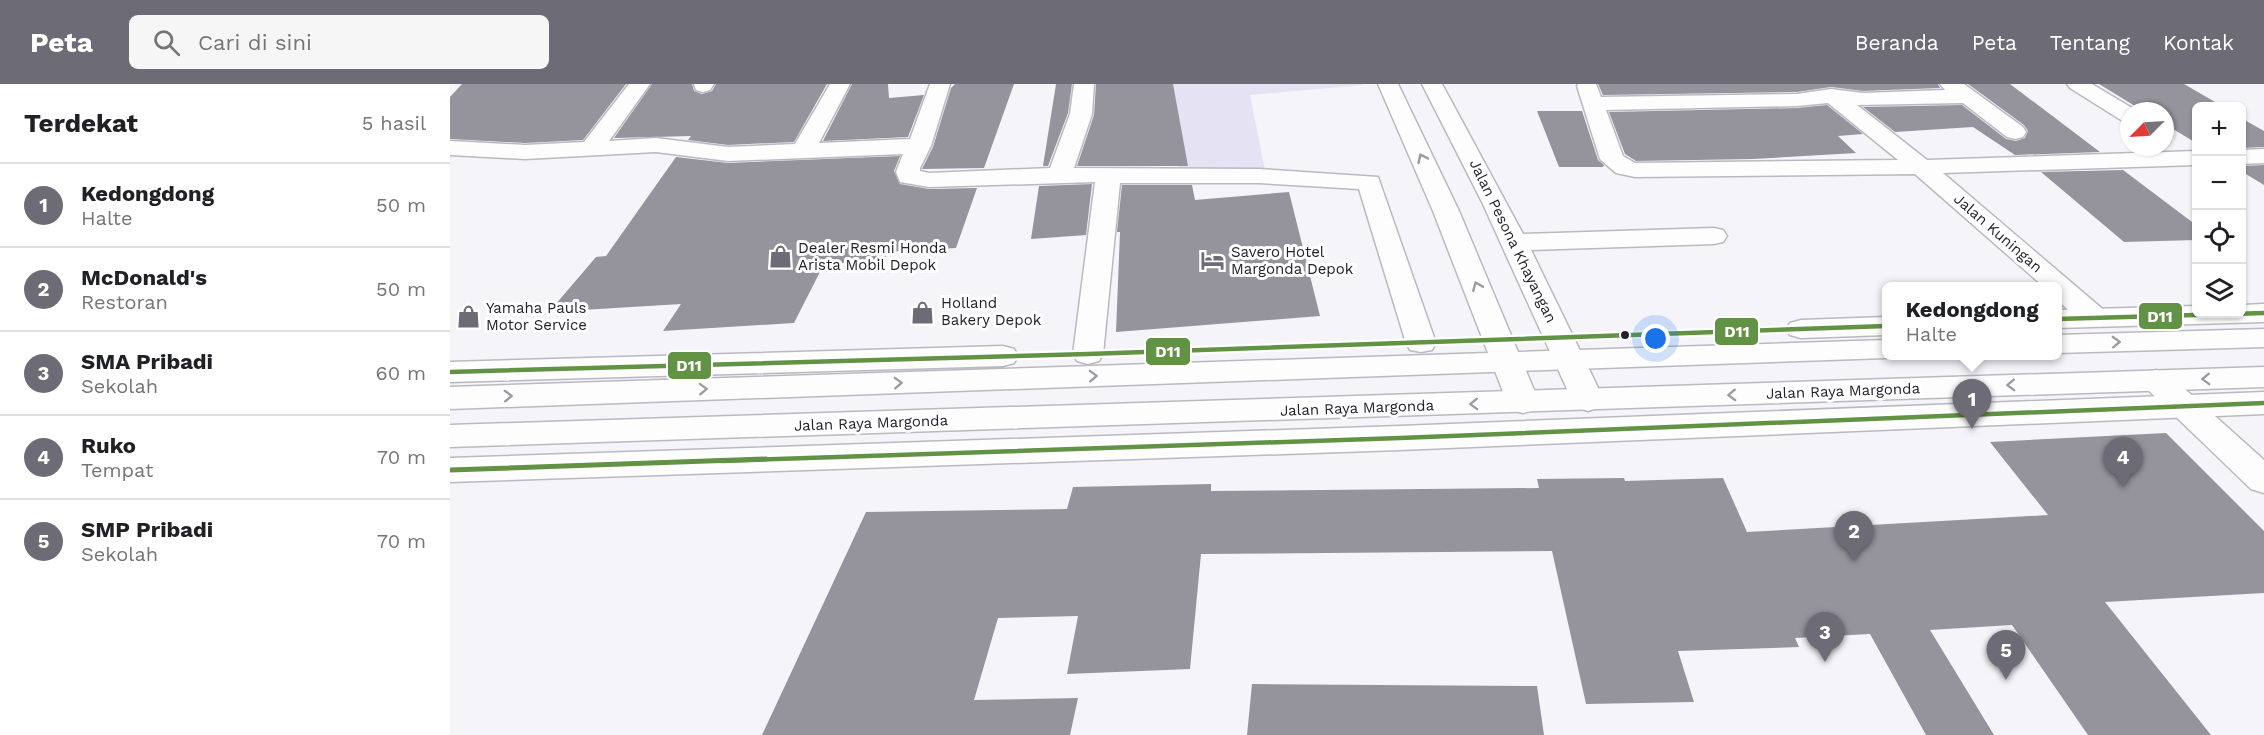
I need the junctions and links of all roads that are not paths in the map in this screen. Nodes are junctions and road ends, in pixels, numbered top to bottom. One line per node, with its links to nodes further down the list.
1 (640, 84): 16 (main road)
2 (840, 84): 17 (main road)
3 (940, 84): 14 (main road)
4 (1084, 84): 23 (main road)
5 (1388, 84): 38 (main road, one-way to 5)
6 (1432, 84): 26 (main road, Jalan Pesona Khayangan)
7 (2077, 84): 11 (main road)
8 (1825, 90): 9 (main road); 10 (main road); 22 (main road, Jalan Kuningan)
9 (1959, 90): 12 (main road)
10 (1590, 94): 22 (main road)
11 (2120, 110)
12 (2015, 132)
13 (2174, 143): 18 (main road)
14 (920, 146): 17 (main road); 23 (main road)
15 (450, 148): 16 (main road)
16 (591, 149): 17 (main road)
17 (803, 151)
18 (2194, 156)
19 (2264, 156): 21 (main road)
20 (2192, 157): 22 (main road)
21 (2246, 157)
22 (1924, 169): 27 (main road, Jalan Kuningan)
23 (1060, 175): 24 (main road)
24 (1108, 176): 34 (main road); 39 (main road)
25 (1714, 236): 26 (main road)
26 (1515, 242): 36 (main road, Jalan Pesona Khayangan)
27 (2054, 282)
28 (2062, 289): 30 (main road, Jalan Kuningan)
29 (2264, 313): 30 (main road)
30 (2096, 318): 31 (main road)
31 (2062, 319)
32 (1882, 326): 36 (main road)
33 (2264, 338): 35 (main road, one-way to 33)
34 (1421, 343): 38 (main road); 39 (main road)
35 (2062, 344)
36 (1566, 349): 37 (main road); 38 (main road); 44 (main road, Jalan Pesona Khayangan)
37 (1882, 349)
38 (1503, 351): 43 (main road, one-way to 38); 45 (main road)
39 (1088, 354): 40 (main road)
40 (450, 372)
41 (2264, 377): 42 (main road, Jalan Raya Margonda, one-way to 42)
42 (2157, 380): 44 (main road, Jalan Raya Margonda, one-way to 44); 47 (main road)
43 (450, 398)
44 (1588, 400): 45 (main road, Jalan Raya Margonda)
45 (1522, 402): 48 (main road, Jalan Raya Margonda, one-way to 48)
46 (2264, 403): 47 (main road, Jalan Raya Margonda)
47 (2183, 406): 48 (main road, Jalan Raya Margonda); 51 (main road)
48 (1399, 422): 49 (main road, Jalan Raya Margonda); 50 (main road, Jalan Raya Margonda)
49 (450, 436)
50 (450, 470)
51 (2264, 480)

